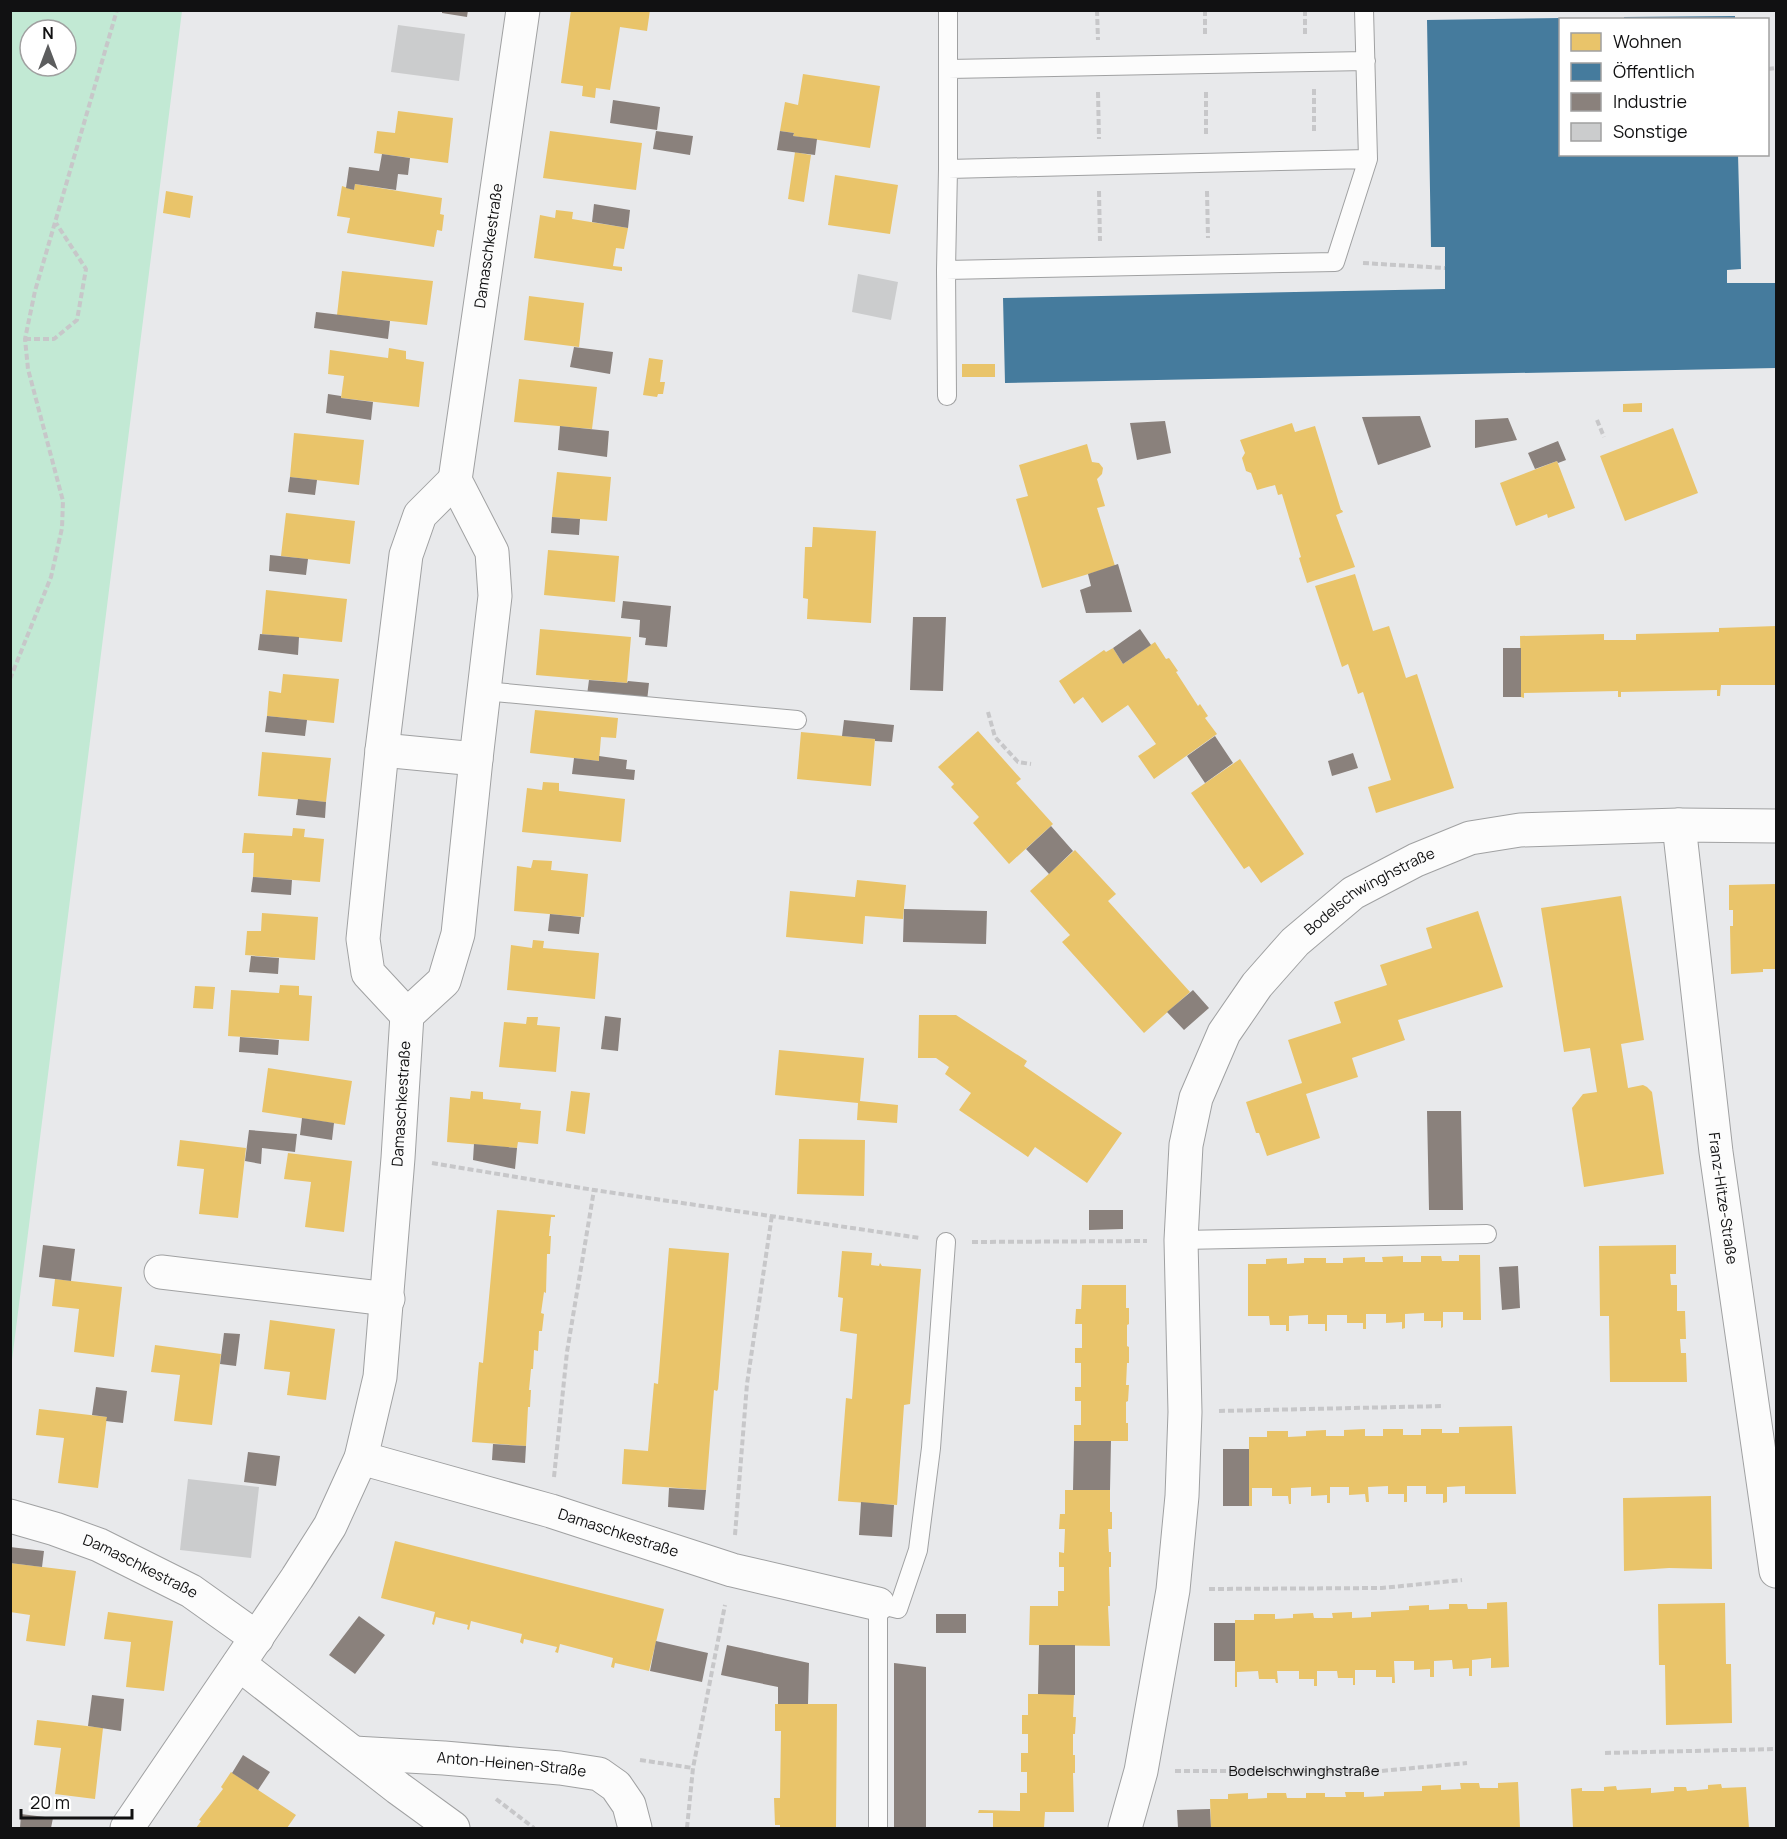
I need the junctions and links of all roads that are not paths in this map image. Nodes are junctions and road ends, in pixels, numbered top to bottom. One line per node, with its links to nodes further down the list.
1 (523, 10): 10 (street, Damaschkestraße)
2 (948, 10): 5 (lane)
3 (1364, 10): 4 (lane)
4 (1366, 61): 5 (lane); 6 (lane)
5 (948, 69): 7 (lane)
6 (1368, 159): 7 (lane); 8 (lane)
7 (948, 169): 8 (lane)
8 (946, 270): 9 (lane)
9 (947, 396)
10 (455, 480): 11 (street); 13 (street)
11 (484, 691): 12 (lane); 14 (street)
12 (798, 720)
13 (382, 750): 14 (street); 17 (street)
14 (476, 759): 17 (street)
15 (1679, 825): 16 (street, Bodelschwinghstraße); 19 (street, Bodelschwinghstraße); 25 (street, Franz-Hitze-Straße)
16 (1776, 826)
17 (407, 1015): 22 (street, Damaschkestraße)
18 (1487, 1234): 19 (lane)
19 (1181, 1240): 33 (street, Bodelschwinghstraße)
20 (946, 1242): 26 (lane)
21 (161, 1272): 22 (street)
22 (388, 1299): 23 (street, Damaschkestraße)
23 (361, 1458): 26 (street, Damaschkestraße); 27 (street, Damaschkestraße)
24 (10, 1516): 27 (street, Damaschkestraße)
25 (1776, 1571)
26 (878, 1604): 32 (lane)
27 (248, 1651): 28 (street); 29 (street, Damaschkestraße)
28 (354, 1753): 30 (street); 31 (street, Anton-Heinen-Straße)
29 (127, 1828)
30 (453, 1828)
31 (636, 1828)
32 (878, 1828)
33 (1125, 1828)

